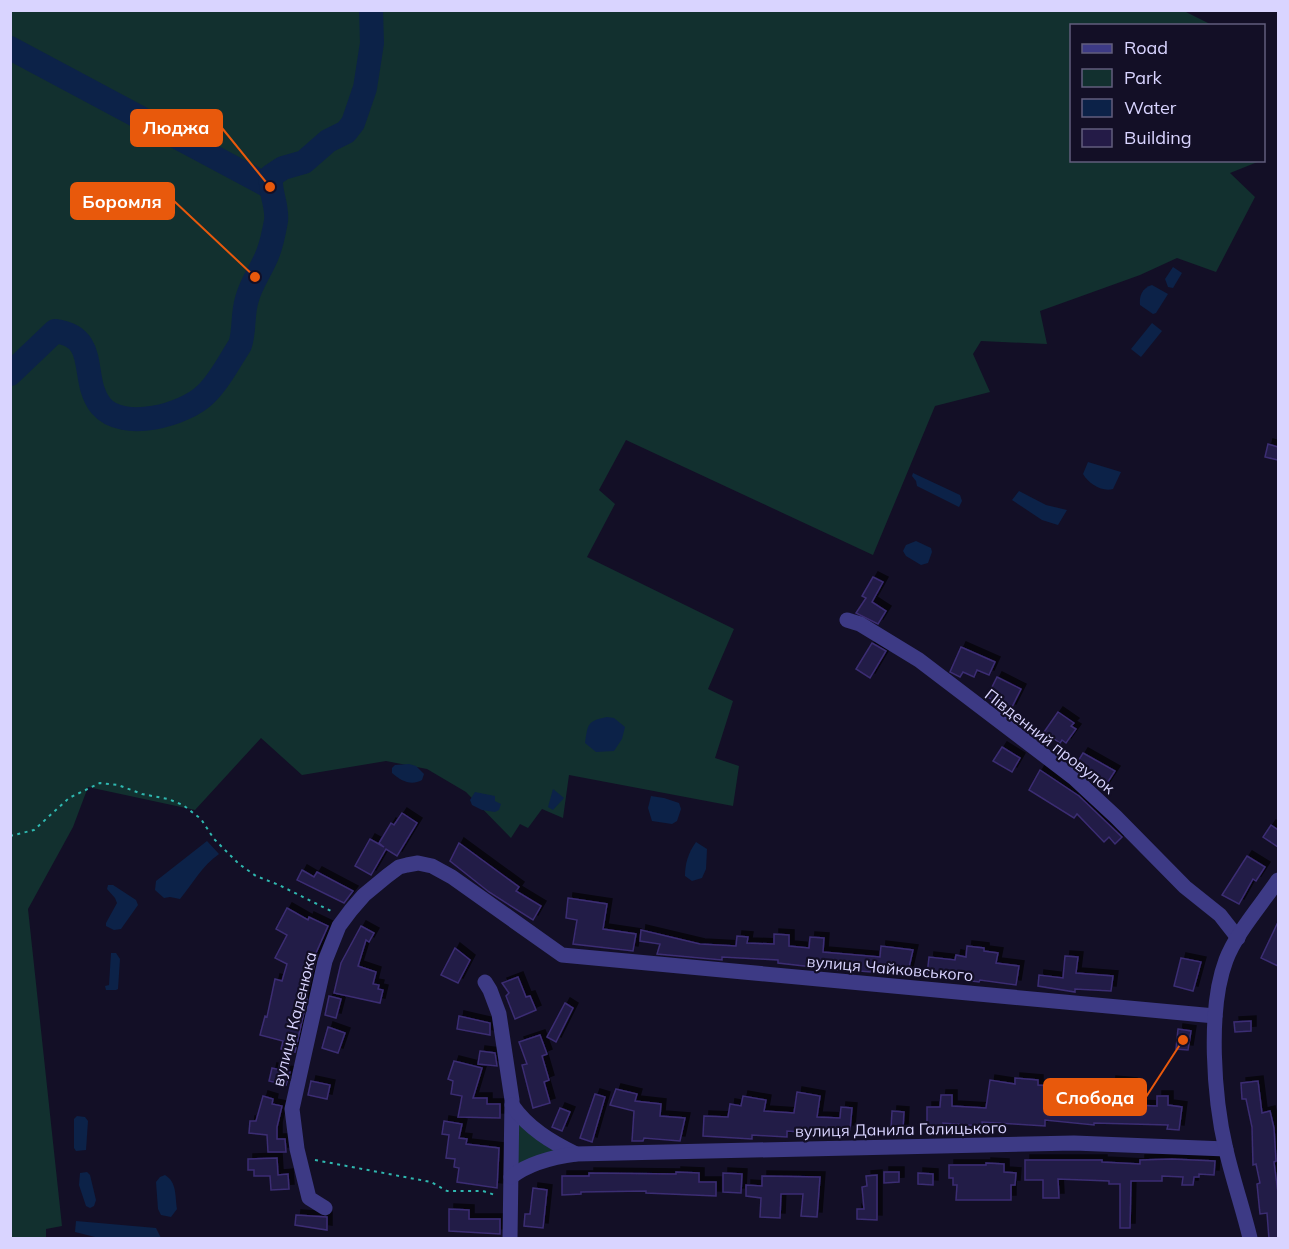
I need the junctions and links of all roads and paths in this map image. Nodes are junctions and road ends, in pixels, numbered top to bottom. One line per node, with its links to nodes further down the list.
1 (847, 620): 5 (street, Південний провулок)
2 (10, 836): 4 (path)
3 (1278, 880): 5 (street)
4 (344, 920): 6 (street, вулиця Каденюка); 12 (street, вулиця Каденюка)
5 (1238, 938): 8 (street)
6 (562, 954): 8 (street, вулиця Чайковського)
7 (485, 982): 9 (street)
8 (1215, 1016): 10 (street)
9 (512, 1105): 11 (street, вулиця Данила Галицького); 13 (street)
10 (1226, 1149): 11 (street, вулиця Данила Галицького); 17 (street)
11 (576, 1154): 13 (street, вулиця Данила Галицького)
12 (299, 1157): 14 (path); 15 (street, вулиця Каденюка)
13 (511, 1178): 14 (street)
14 (510, 1200): 16 (street)
15 (325, 1208)
16 (510, 1239)
17 (1250, 1239)

